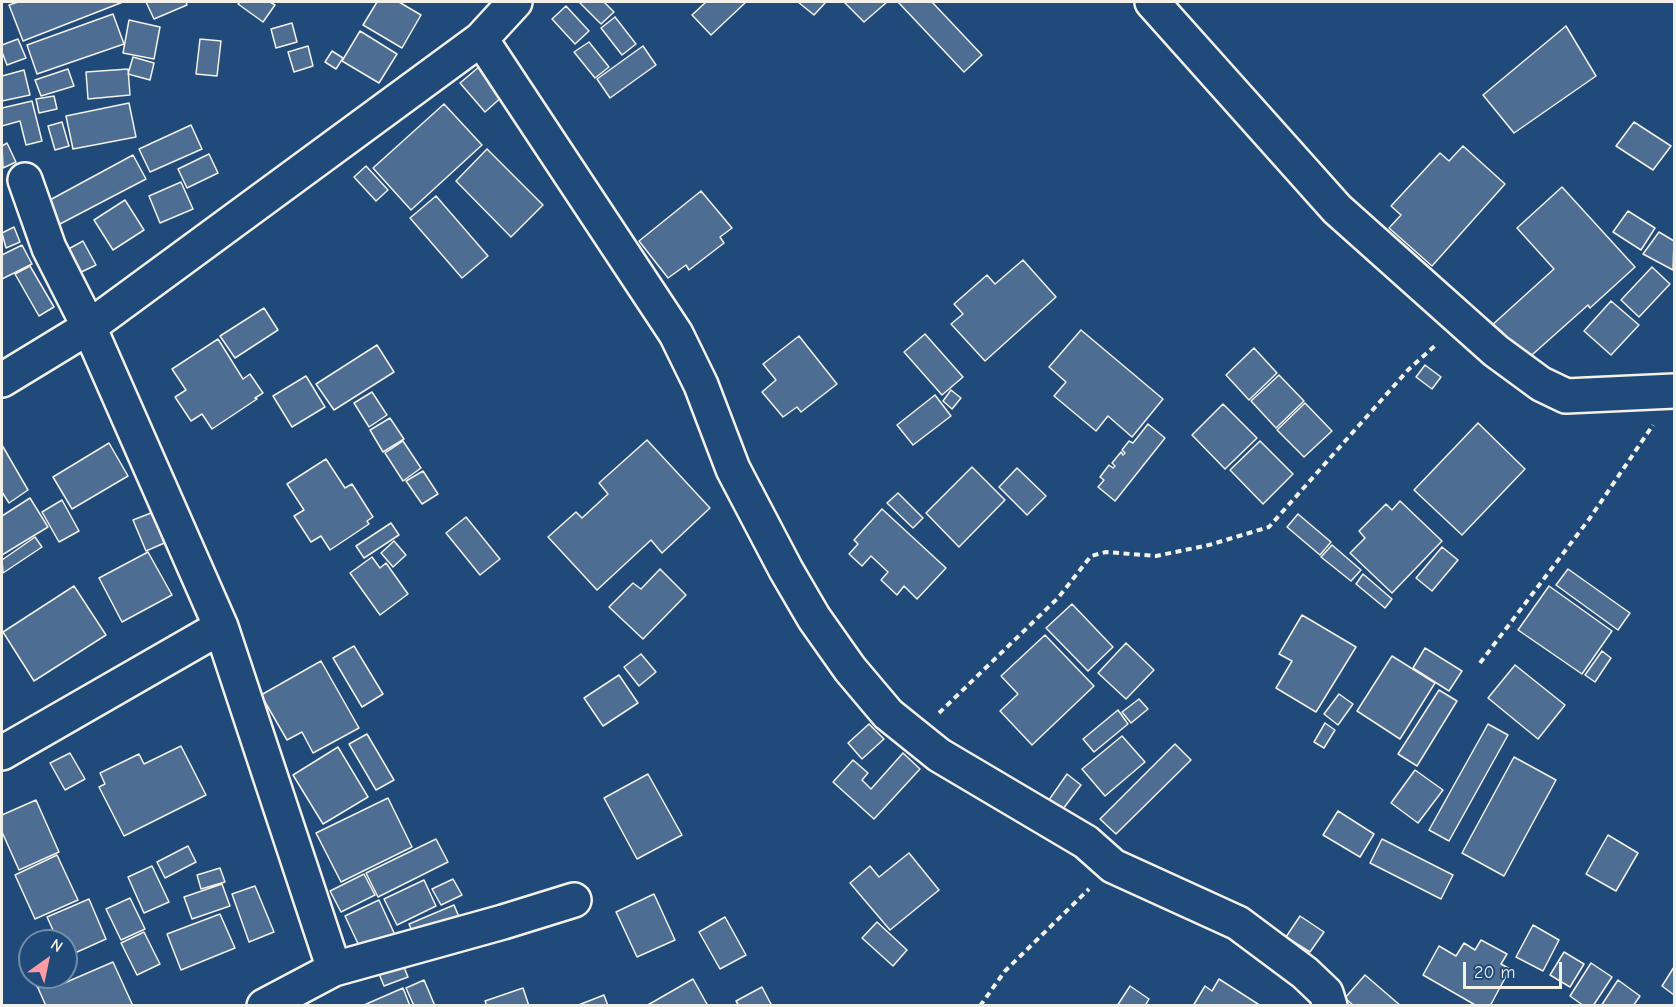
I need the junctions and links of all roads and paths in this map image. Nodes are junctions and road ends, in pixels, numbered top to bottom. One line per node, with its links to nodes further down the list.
1 (515, 2): 3 (street)
2 (1152, 2): 5 (street)
3 (481, 39): 6 (street); 12 (street)
4 (25, 180): 6 (street)
5 (1462, 321): 8 (street); 12 (path)
6 (89, 327): 7 (street); 10 (street)
7 (2, 380)
8 (1674, 391)
9 (1656, 421): 11 (path)
10 (221, 627): 13 (street); 16 (street)
11 (1480, 663)
12 (915, 736): 14 (street)
13 (2, 753)
14 (1113, 866): 18 (path); 19 (street)
15 (574, 900): 16 (street)
16 (334, 969): 17 (street)
17 (264, 1005)
18 (980, 1005)
19 (1330, 1005)

